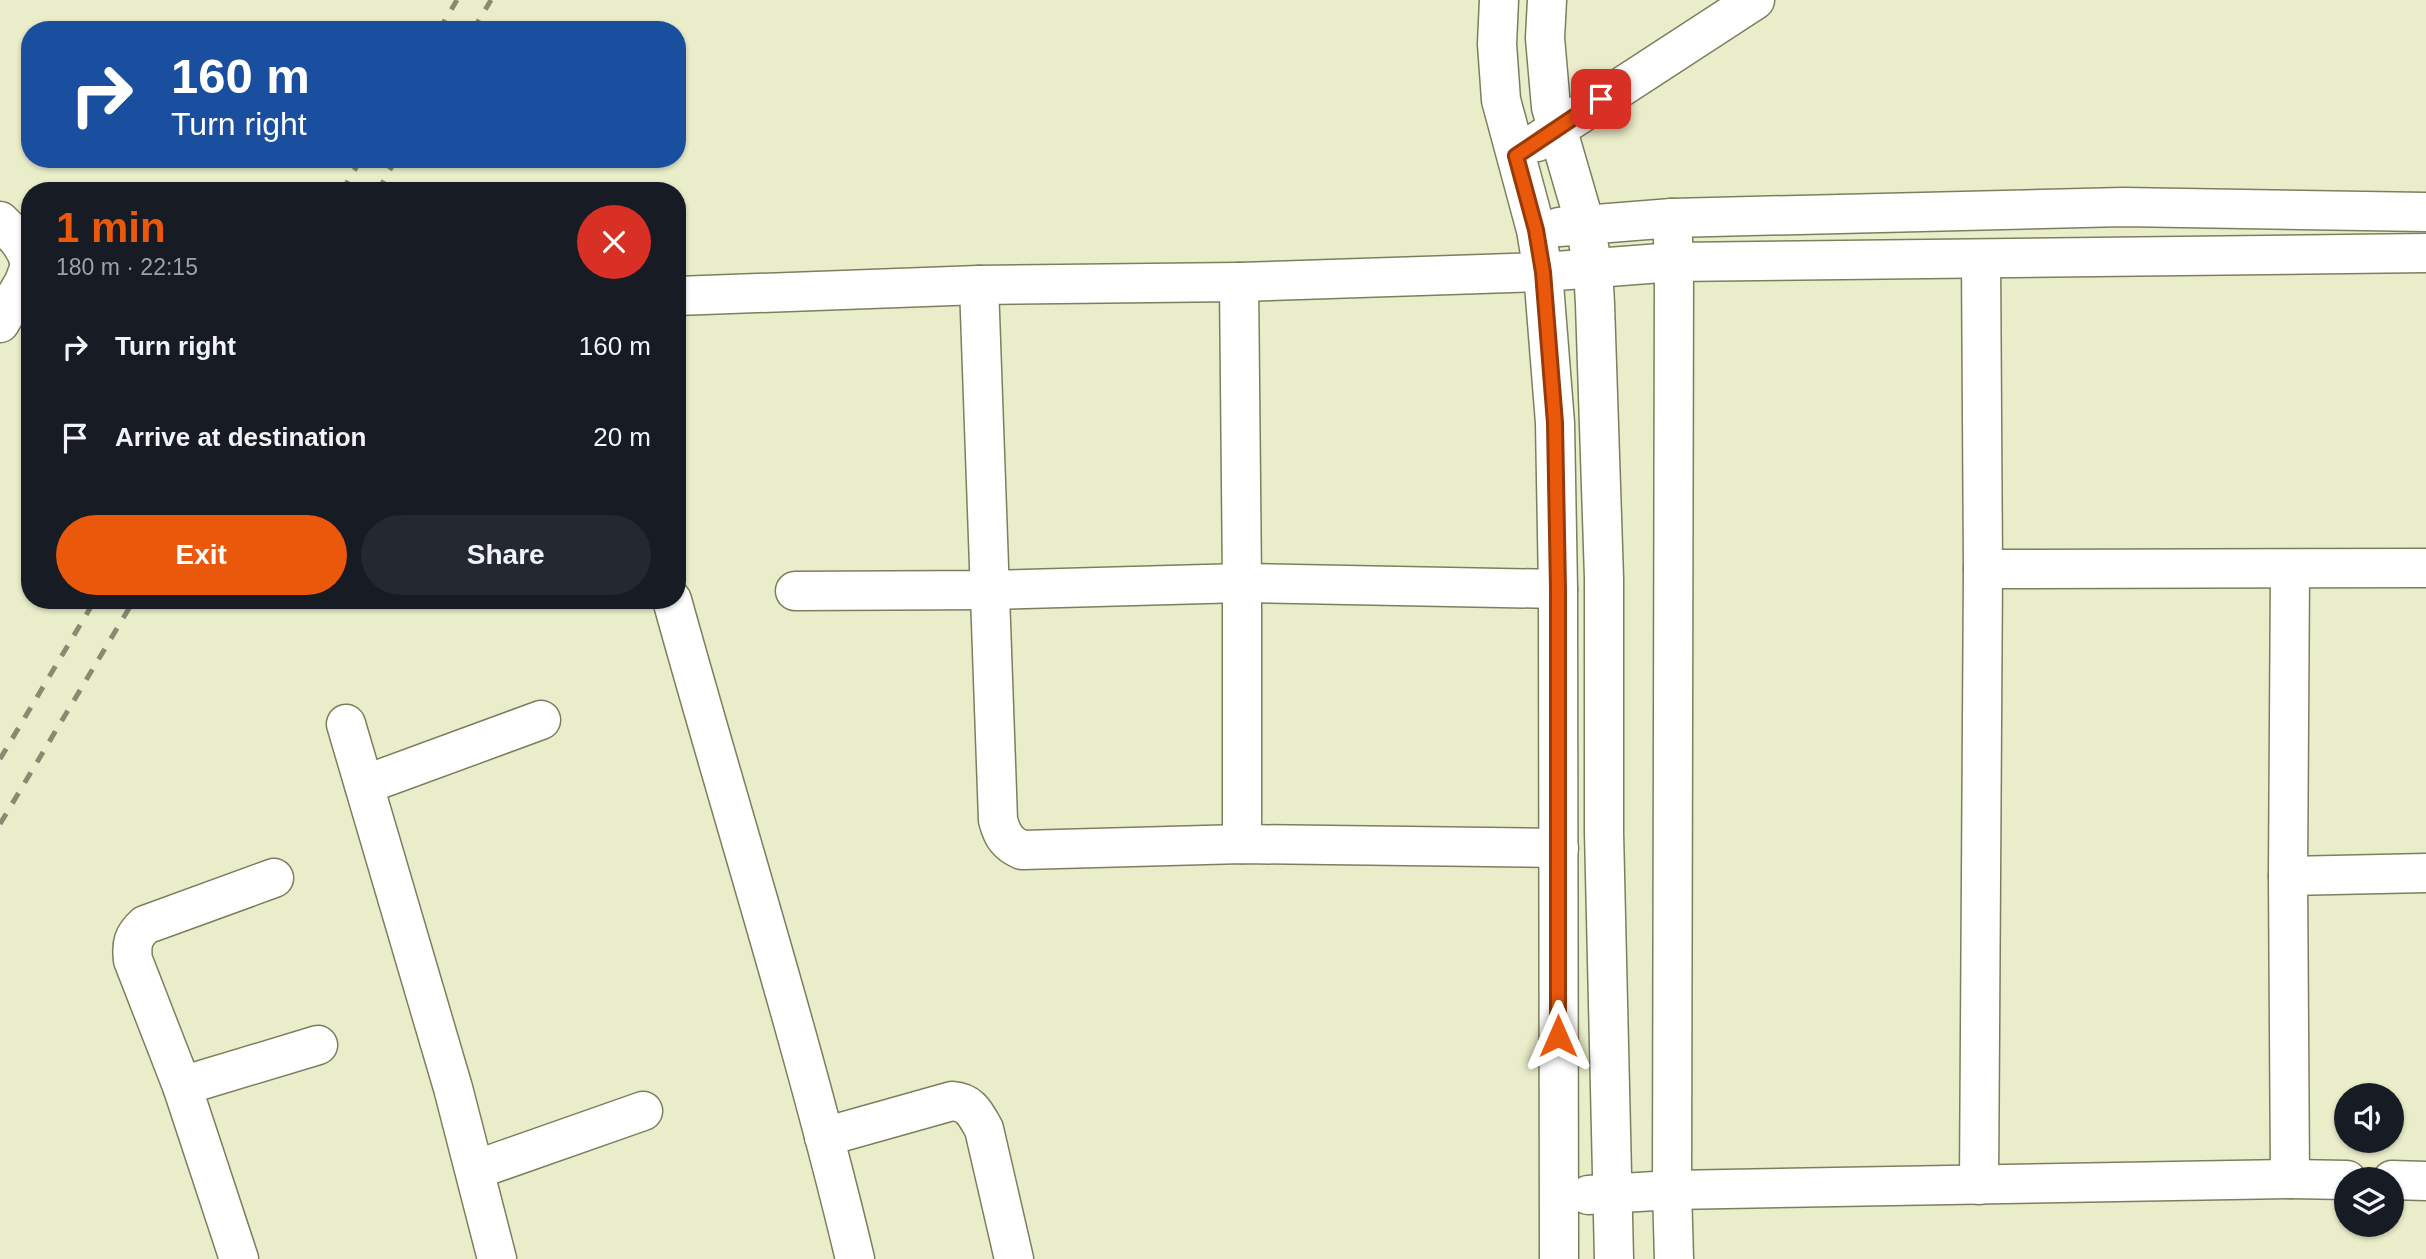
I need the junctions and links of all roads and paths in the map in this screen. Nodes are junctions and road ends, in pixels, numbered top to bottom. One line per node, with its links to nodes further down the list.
1 (1499, 0): 5 (street)
2 (1547, 0): 4 (street)
3 (1755, 0): 4 (street)
4 (1557, 128): 5 (street); 9 (street)
5 (1516, 156): 10 (street)
6 (2426, 212): 7 (street)
7 (1672, 218): 9 (street); 14 (street)
8 (0, 221): 11 (street)
9 (1585, 224): 10 (street); 15 (street)
10 (1536, 230): 16 (street)
11 (21, 243)
12 (2426, 253): 13 (street)
13 (1981, 259): 14 (street); 23 (street)
14 (1674, 262): 15 (street); 48 (street)
15 (1593, 269): 16 (street); 49 (street)
16 (1543, 272): 17 (street); 26 (street)
17 (1239, 282): 18 (street); 25 (street)
18 (979, 285): 20 (street); 27 (street)
19 (21, 287): 21 (street)
20 (686, 296)
21 (0, 323)
22 (2426, 568): 24 (street)
23 (1983, 569): 24 (street); 47 (street)
24 (2290, 570): 36 (street)
25 (1242, 583): 26 (street); 27 (street); 33 (street)
26 (1558, 589): 34 (street)
27 (988, 590): 28 (street); 33 (street)
28 (795, 591)
29 (675, 609): 41 (street)
30 (541, 720): 32 (street)
31 (346, 724): 32 (street)
32 (364, 785): 42 (street)
33 (1242, 844): 34 (street)
34 (1559, 848): 50 (street)
35 (2426, 873): 36 (street)
36 (2288, 876): 43 (street)
37 (274, 878): 39 (street)
38 (318, 1045): 39 (street)
39 (182, 1086): 51 (street)
40 (643, 1111): 42 (street)
41 (824, 1137): 53 (street); 54 (street)
42 (474, 1170): 52 (street)
43 (2290, 1179): 44 (street); 47 (street)
44 (2334, 1180)
45 (2404, 1180): 46 (street)
46 (2426, 1181)
47 (1979, 1185): 48 (street)
48 (1672, 1189): 49 (street); 57 (street)
49 (1612, 1193): 50 (street); 56 (street)
50 (1558, 1198): 55 (street)
51 (239, 1259)
52 (497, 1259)
53 (855, 1259)
54 (1014, 1259)
55 (1559, 1259)
56 (1614, 1259)
57 (1674, 1259)

